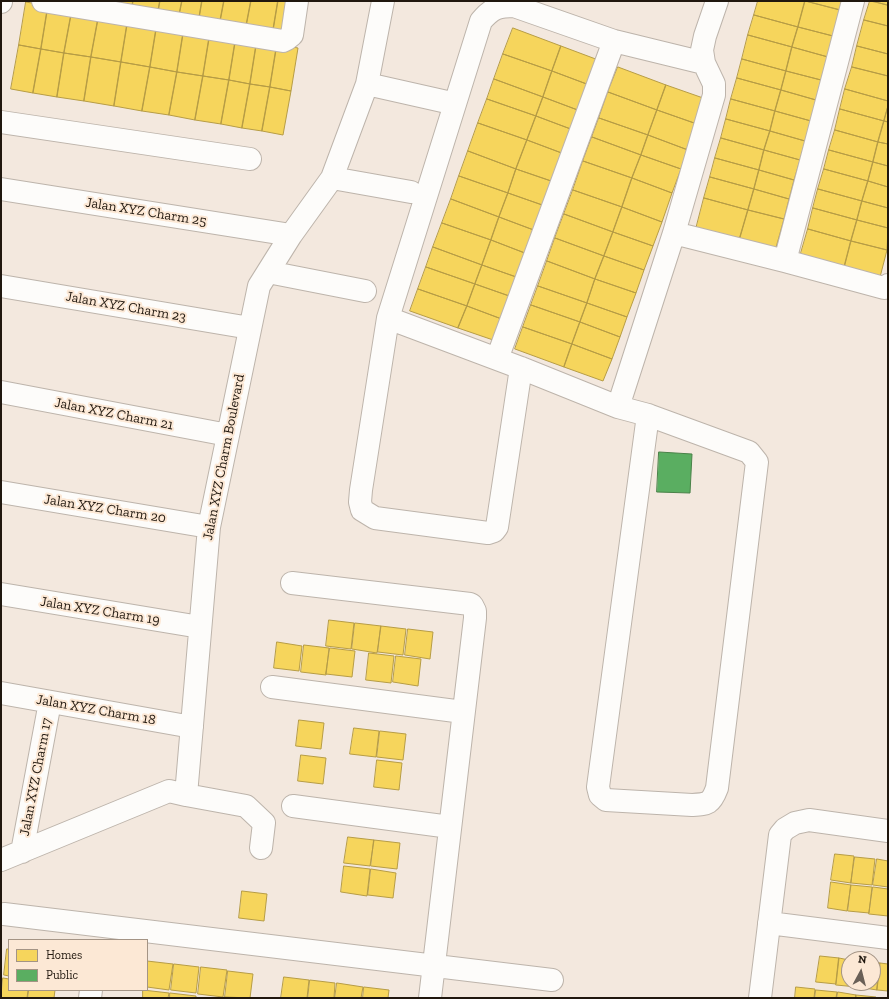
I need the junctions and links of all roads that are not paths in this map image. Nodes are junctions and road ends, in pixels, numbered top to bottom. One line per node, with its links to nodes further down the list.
1 (43, 1): 2 (street)
2 (297, 1)
3 (383, 1): 8 (street, Jalan XYZ Charm Boulevard)
4 (717, 1): 7 (street)
5 (853, 1): 17 (street)
6 (614, 41): 7 (street); 22 (street); 24 (street)
7 (704, 63): 15 (street)
8 (367, 84): 9 (street); 12 (street, Jalan XYZ Charm Boulevard)
9 (447, 102)
10 (1, 122): 11 (street)
11 (250, 159)
12 (332, 178): 14 (street); 16 (street, Jalan XYZ Charm Boulevard)
13 (1, 189): 16 (street, Jalan XYZ Charm 25)
14 (411, 192)
15 (674, 233): 17 (street); 27 (street)
16 (290, 236): 18 (street, Jalan XYZ Charm Boulevard)
17 (785, 261): 19 (street)
18 (268, 272): 21 (street); 23 (street, Jalan XYZ Charm Boulevard)
19 (888, 285)
20 (1, 286): 23 (street, Jalan XYZ Charm 23)
21 (365, 291)
22 (388, 318): 24 (street); 25 (street)
23 (250, 328): 29 (street, Jalan XYZ Charm Boulevard)
24 (497, 359): 25 (street)
25 (521, 368): 27 (street)
26 (1, 392): 29 (street, Jalan XYZ Charm 21)
27 (618, 407): 28 (street)
28 (648, 415): 28 (street)
29 (228, 435): 31 (street, Jalan XYZ Charm Boulevard)
30 (1, 492): 31 (street, Jalan XYZ Charm 20)
31 (209, 527): 34 (street, Jalan XYZ Charm Boulevard)
32 (292, 583): 38 (street)
33 (1, 594): 34 (street, Jalan XYZ Charm 19)
34 (200, 627): 39 (street, Jalan XYZ Charm Boulevard)
35 (272, 687): 38 (street)
36 (1, 693): 37 (street, Jalan XYZ Charm 18)
37 (50, 702): 39 (street, Jalan XYZ Charm 18); 45 (street, Jalan XYZ Charm 17)
38 (463, 712): 42 (street)
39 (192, 727): 40 (street, Jalan XYZ Charm Boulevard)
40 (186, 794): 44 (street); 45 (street)
41 (293, 806): 42 (street)
42 (450, 827): 50 (street)
43 (888, 830): 47 (street)
44 (261, 848)
45 (7, 857)
46 (4, 914): 48 (street)
47 (769, 923): 49 (street); 53 (street)
48 (98, 933): 50 (street)
49 (888, 938)
50 (434, 966): 51 (street); 52 (street)
51 (552, 980)
52 (430, 998)
53 (760, 998)

